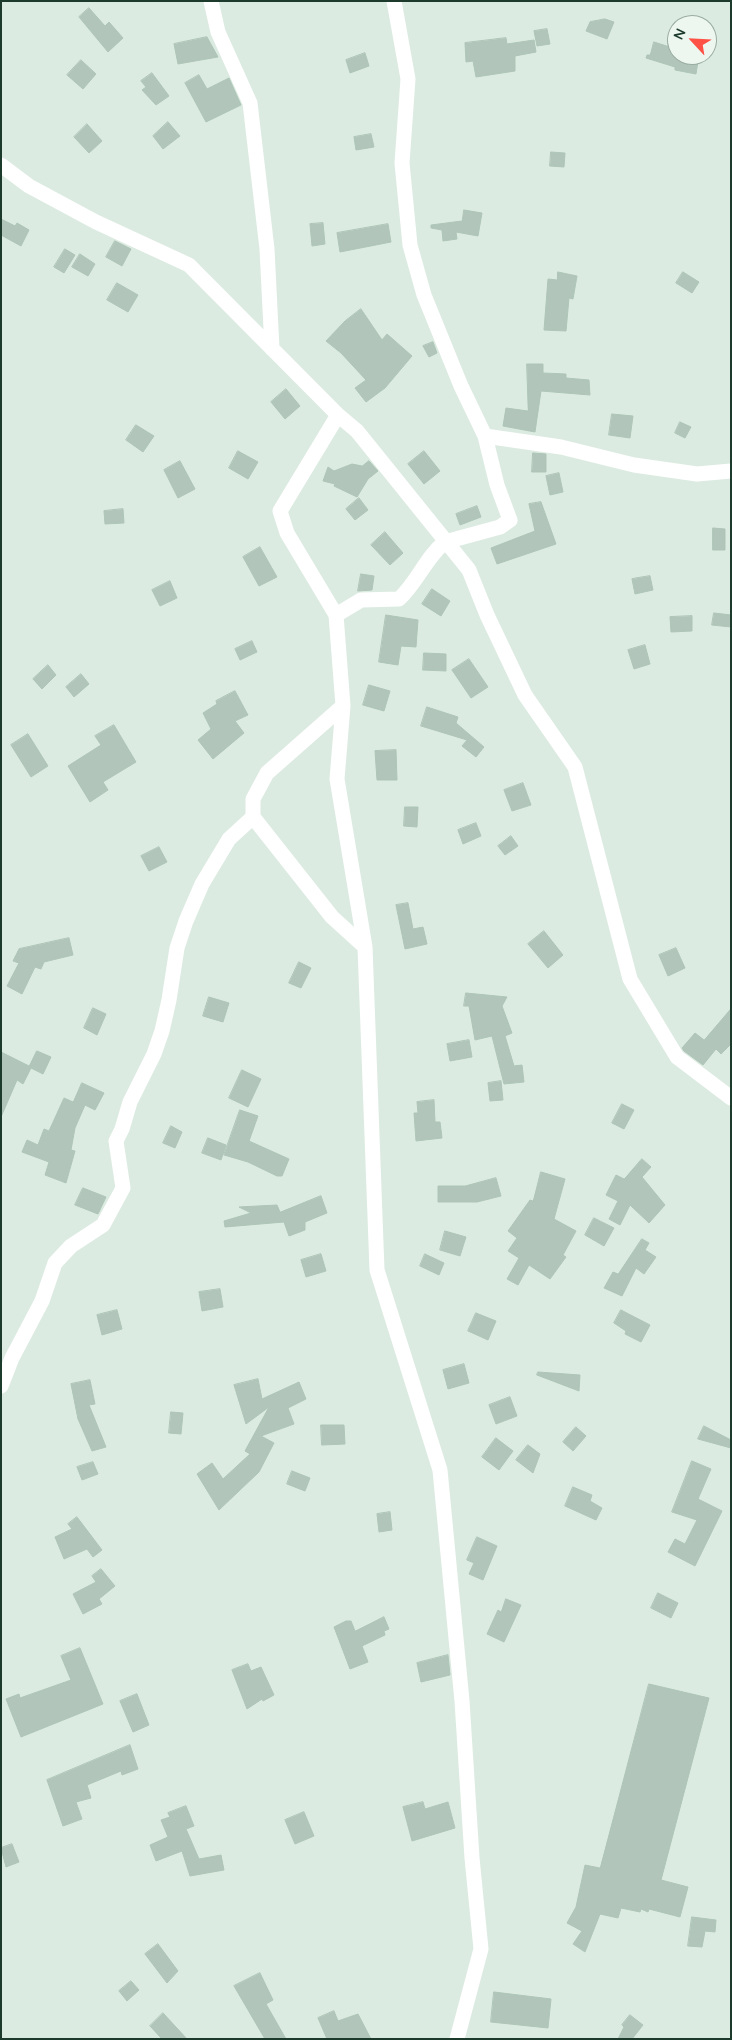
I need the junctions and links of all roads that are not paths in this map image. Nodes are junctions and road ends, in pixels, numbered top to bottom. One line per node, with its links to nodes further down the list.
1 (211, 1): 4 (street)
2 (394, 1): 6 (street)
3 (1, 165): 4 (street)
4 (272, 348): 5 (street)
5 (338, 415): 8 (street); 9 (street)
6 (486, 436): 7 (street); 8 (street)
7 (731, 471)
8 (445, 542): 9 (street); 13 (street)
9 (336, 615): 10 (street)
10 (343, 706): 11 (street); 12 (street)
11 (253, 817): 12 (street); 14 (street)
12 (365, 947): 15 (street)
13 (731, 1098)
14 (1, 1386)
15 (457, 2039)

